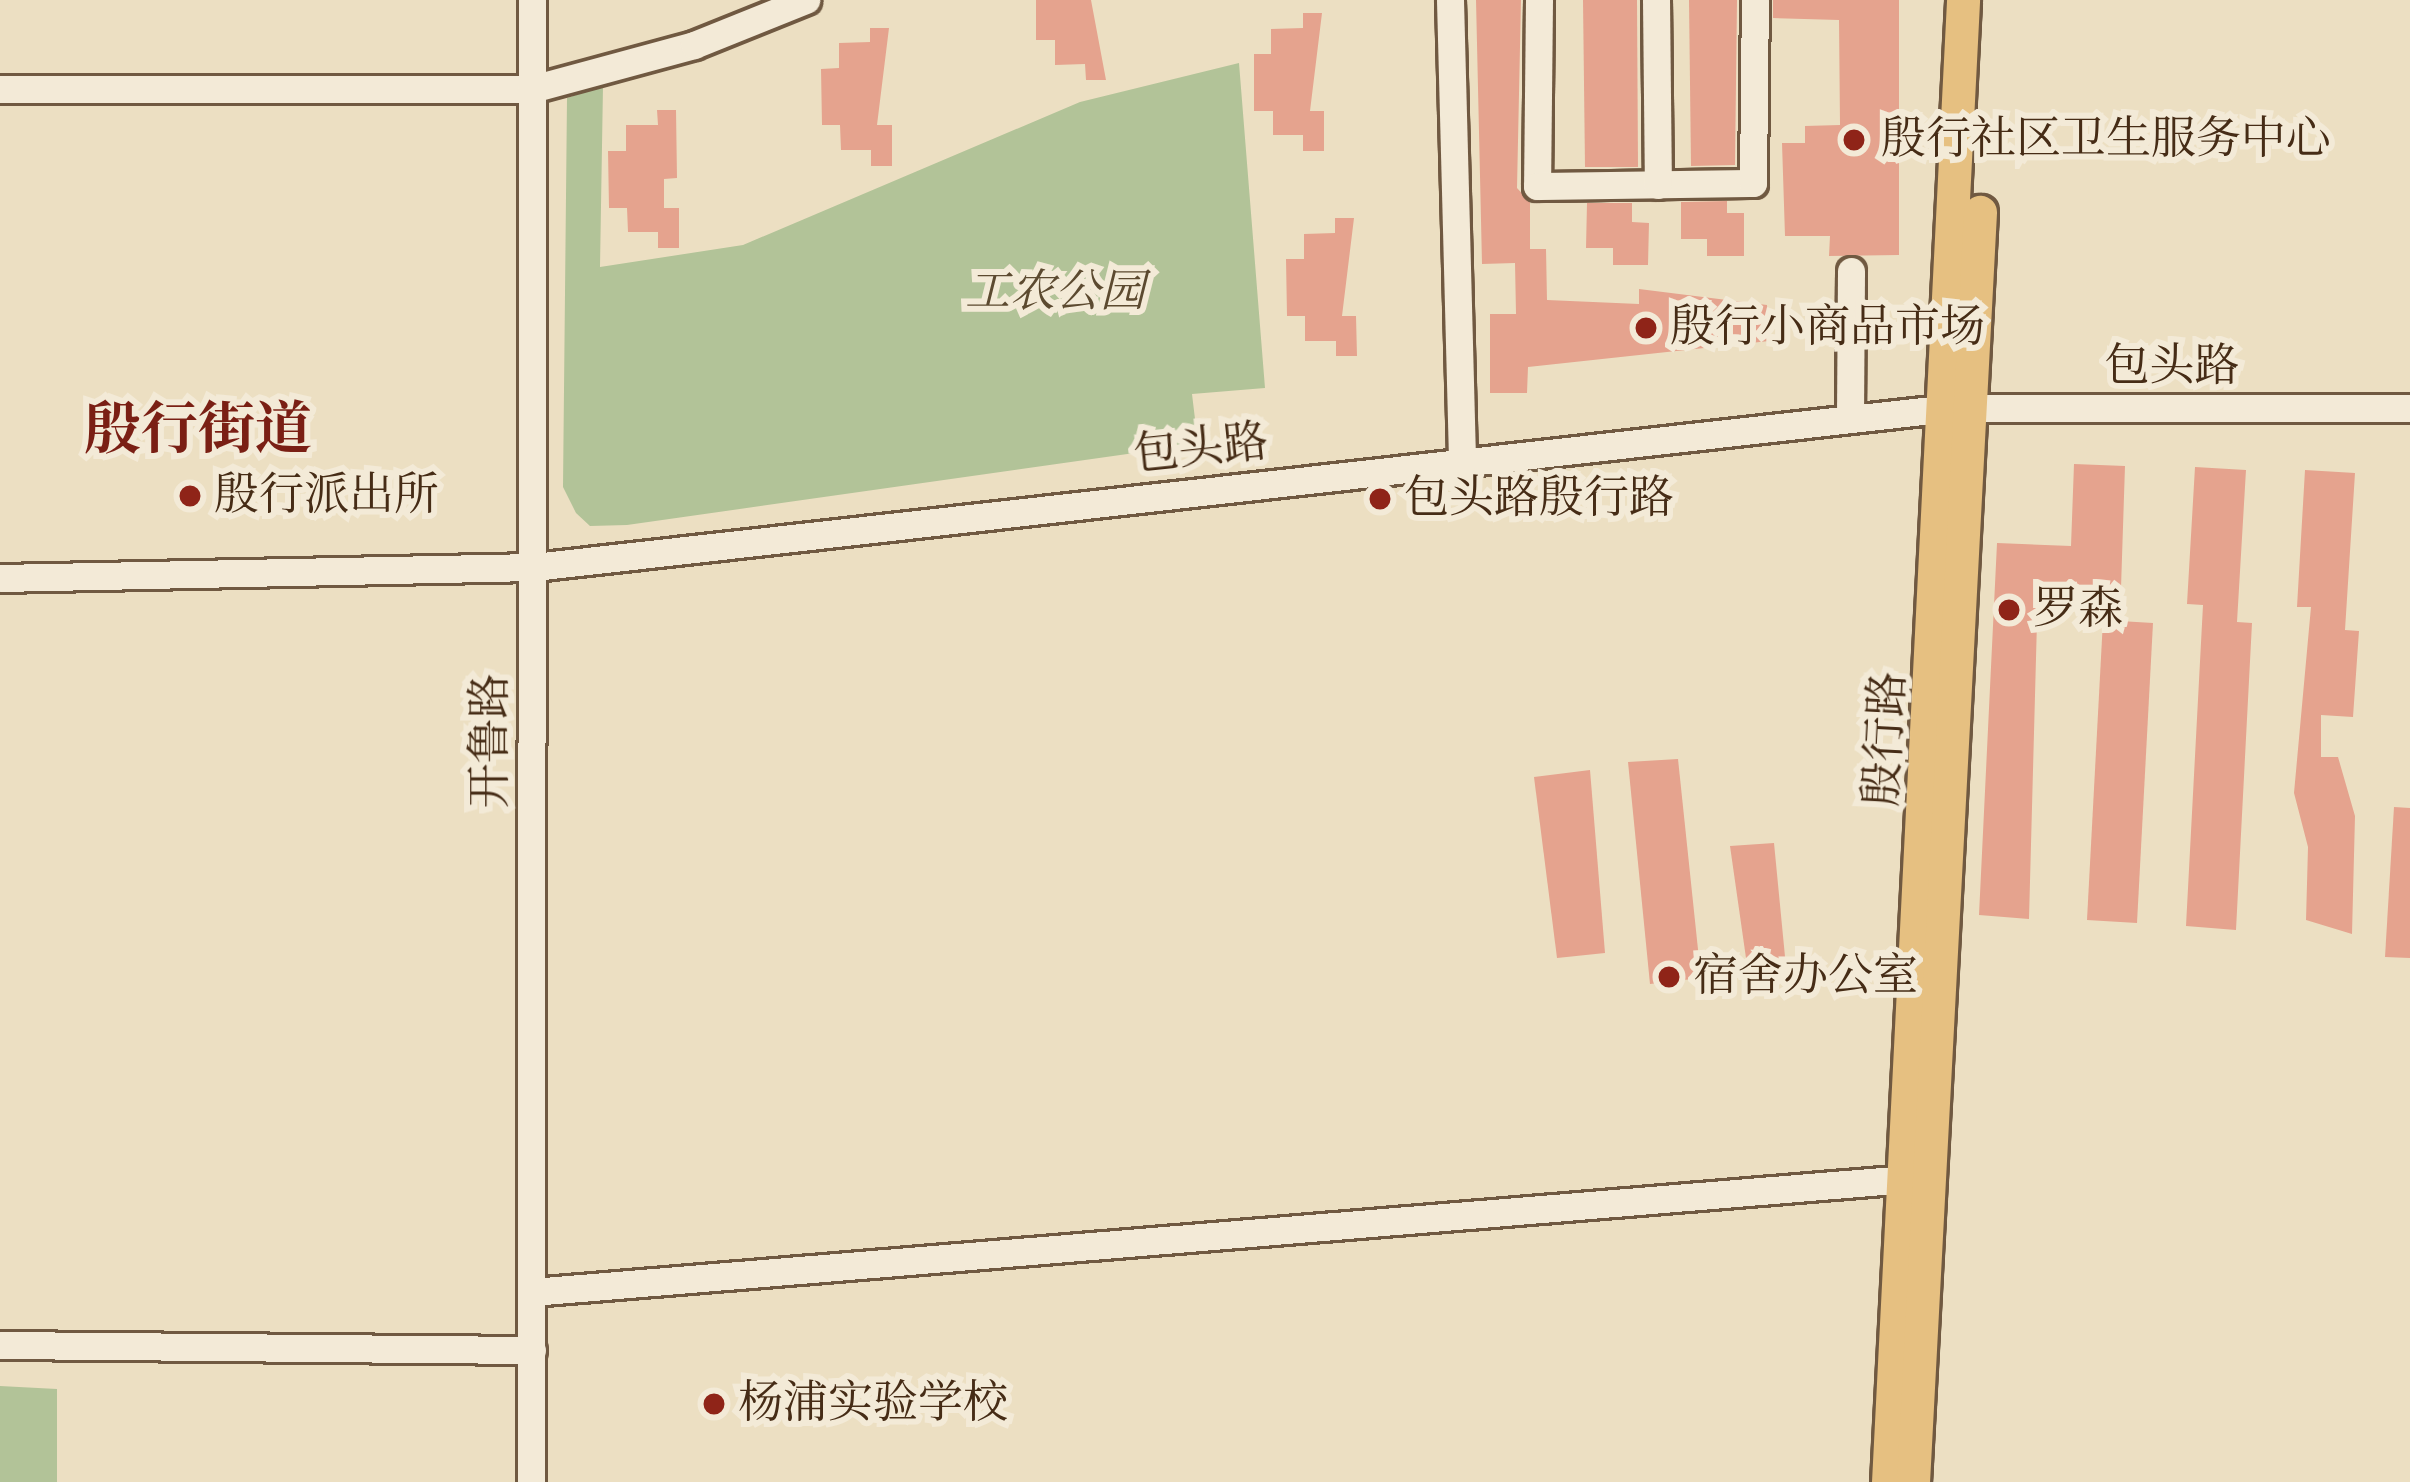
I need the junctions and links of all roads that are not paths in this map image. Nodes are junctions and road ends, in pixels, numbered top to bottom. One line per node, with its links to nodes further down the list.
1 (532, 0): 9 (street, 开鲁路)
2 (806, 0): 9 (street)
3 (1450, 0): 16 (street)
4 (1539, 0): 11 (street)
5 (1656, 0): 11 (street)
6 (1755, 0): 11 (street)
7 (1963, 0): 14 (main road, 殷行路)
8 (1985, 0): 14 (main road, 殷行路)
9 (532, 88): 10 (street); 17 (street, 开鲁路)
10 (0, 89)
11 (1658, 185)
12 (1851, 271): 15 (street)
13 (2410, 408): 14 (street, 包头路)
14 (1962, 409): 15 (street, 包头路); 19 (main road, 殷行路)
15 (1850, 416): 16 (street, 包头路)
16 (1462, 464): 17 (street, 包头路)
17 (534, 567): 18 (street, 包头路); 20 (street, 开鲁路)
18 (0, 578)
19 (1916, 1178): 20 (street); 24 (main road, 殷行路); 25 (main road, 殷行路)
20 (532, 1292): 22 (street, 开鲁路)
21 (0, 1345): 22 (street)
22 (532, 1350): 23 (street, 开鲁路)
23 (530, 1482)
24 (1888, 1482)
25 (1913, 1482)

